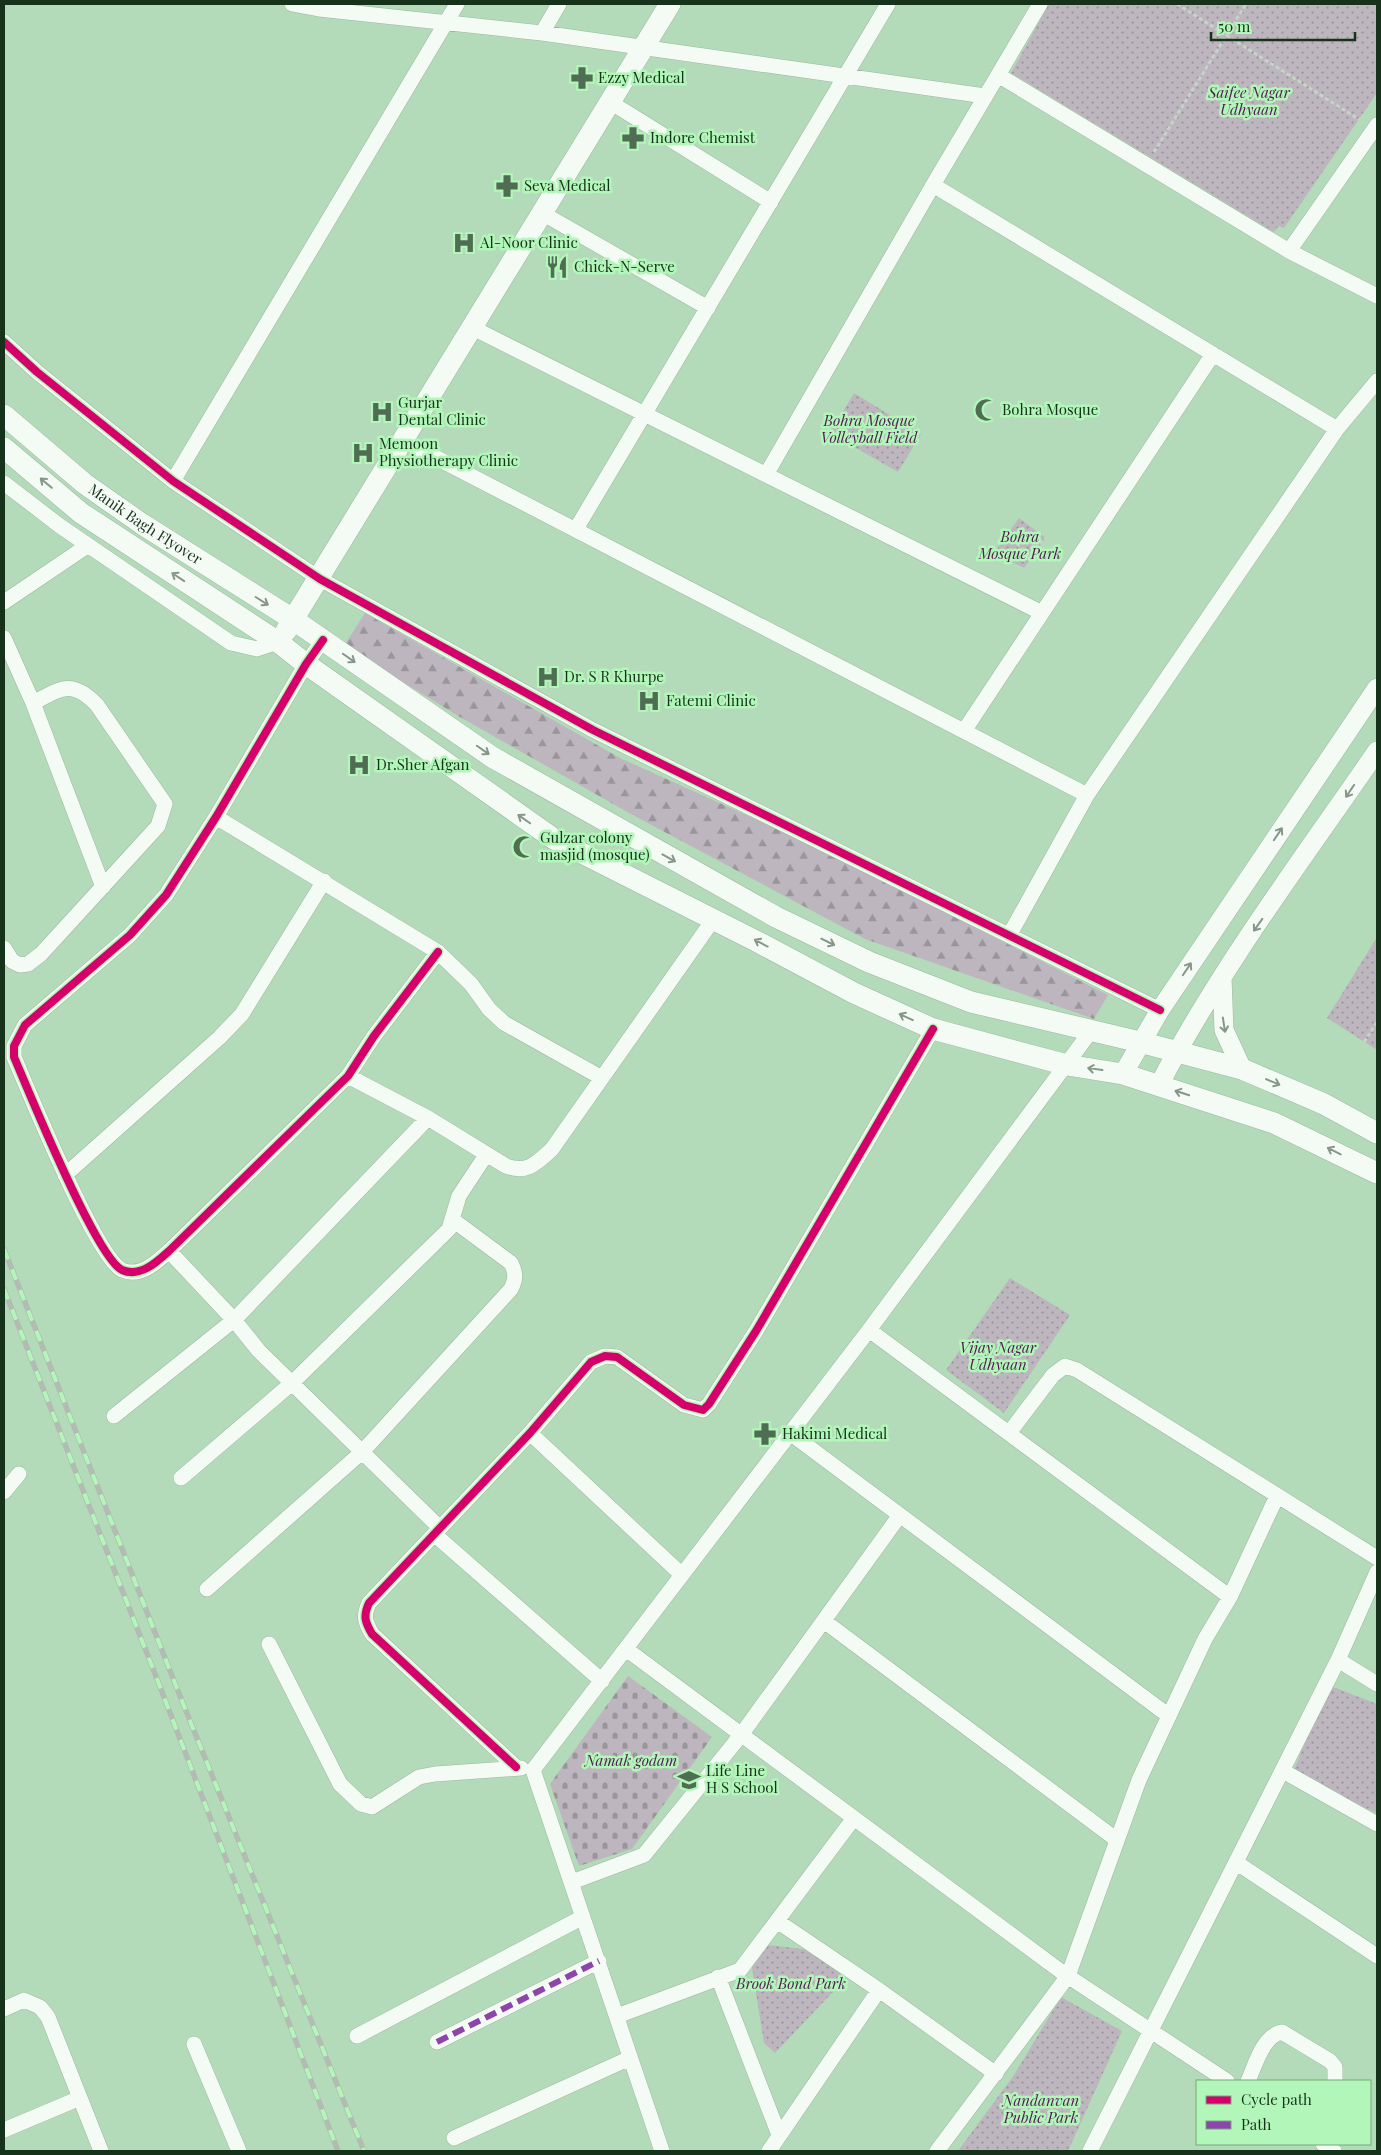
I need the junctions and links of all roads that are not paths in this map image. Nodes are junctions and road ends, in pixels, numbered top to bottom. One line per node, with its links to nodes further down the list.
1 (292, 4): 7 (street)
2 (457, 4): 8 (street)
3 (559, 4): 9 (street)
4 (670, 4): 10 (main road)
5 (888, 4): 11 (street)
6 (1040, 4): 12 (street)
7 (320, 6): 8 (street)
8 (447, 21): 9 (street); 32 (street)
9 (542, 34): 10 (street)
10 (643, 47): 11 (street); 14 (main road)
11 (846, 76): 13 (street); 17 (street)
12 (998, 76): 13 (street); 19 (street)
13 (986, 96): 16 (street)
14 (610, 102): 17 (street); 18 (main road)
15 (1376, 128): 19 (street)
16 (933, 185): 24 (street); 31 (street)
17 (771, 202): 21 (street)
18 (542, 213): 21 (street); 22 (main road)
19 (1289, 251): 20 (street)
20 (1377, 296)
21 (708, 308): 26 (street)
22 (473, 328): 26 (street); 29 (main road)
23 (4, 342): 32 (street)
24 (1213, 354): 28 (street); 38 (street)
25 (1377, 381): 28 (street)
26 (645, 414): 31 (street); 34 (street)
27 (4, 415): 39 (main road, Manik Bagh Flyover, one-way to 39)
28 (1337, 429): 48 (street)
29 (404, 441): 34 (street); 36 (main road)
30 (4, 448): 42 (main road, Manik Bagh Flyover, one-way to 30)
31 (767, 474): 38 (street)
32 (173, 481): 36 (street)
33 (4, 483): 35 (street)
34 (576, 530): 46 (street)
35 (88, 546): 37 (street); 42 (street)
36 (320, 579): 39 (main road); 53 (street)
37 (4, 602)
38 (1042, 613): 46 (street)
39 (294, 620): 41 (main road, Manik Bagh Flyover); 42 (main road)
40 (4, 638): 45 (street)
41 (323, 640): 43 (street); 59 (main road, Manik Bagh Flyover, one-way to 59)
42 (278, 642): 43 (main road, Manik Bagh Flyover)
43 (306, 664): 49 (street); 52 (main road, Manik Bagh Flyover, one-way to 43)
44 (1377, 688): 57 (street, one-way to 44)
45 (33, 703): 51 (street); 51 (street)
46 (964, 731): 48 (street)
47 (1377, 751): 56 (street, one-way to 56)
48 (1087, 795): 53 (street)
49 (216, 817): 50 (street); 72 (street)
50 (324, 881): 55 (street); 72 (street)
51 (103, 887): 54 (street)
52 (713, 920): 58 (main road, Manik Bagh Flyover, one-way to 52); 66 (street)
53 (1010, 934): 57 (street)
54 (4, 948)
55 (438, 952): 65 (street); 66 (street)
56 (1222, 977): 61 (street); 63 (street, one-way to 63)
57 (1160, 1010): 60 (street)
58 (933, 1029): 62 (main road, Manik Bagh Flyover); 79 (street)
59 (1091, 1031): 60 (main road, Manik Bagh Flyover); 62 (street)
60 (1140, 1042): 61 (main road, Manik Bagh Flyover); 64 (street)
61 (1177, 1051): 63 (main road, Manik Bagh Flyover); 67 (street)
62 (1067, 1065): 64 (main road, Manik Bagh Flyover, one-way to 62); 76 (street)
63 (1242, 1069): 69 (main road, Manik Bagh Flyover, one-way to 69)
64 (1123, 1074): 67 (main road, Manik Bagh Flyover)
65 (348, 1076): 68 (street); 74 (street)
66 (602, 1078): 70 (street)
67 (1159, 1085): 71 (main road, Manik Bagh Flyover, one-way to 67)
68 (428, 1118): 70 (street); 75 (street)
69 (1377, 1133)
70 (486, 1155): 73 (street)
71 (1377, 1172)
72 (65, 1175): 74 (street)
73 (453, 1220): 77 (street); 82 (street)
74 (169, 1252): 75 (street)
75 (234, 1320): 77 (street); 78 (street)
76 (869, 1330): 80 (street); 81 (street)
77 (292, 1383): 82 (street); 84 (street)
78 (114, 1416)
79 (530, 1433): 88 (street); 91 (street)
80 (790, 1433): 87 (street); 91 (street)
81 (1008, 1433): 86 (street); 93 (street)
82 (362, 1452): 88 (street); 92 (street)
83 (19, 1474): 85 (street)
84 (181, 1478)
85 (4, 1492)
86 (1277, 1496): 89 (street); 93 (street)
87 (900, 1515): 94 (street); 100 (street)
88 (437, 1531): 98 (street); 102 (street)
89 (1377, 1558)
90 (1377, 1572): 97 (street)
91 (682, 1575): 96 (street)
92 (207, 1589)
93 (1230, 1597): 100 (street)
94 (824, 1621): 101 (street); 107 (street)
95 (268, 1644): 102 (street)
96 (626, 1649): 98 (street); 101 (street)
97 (1338, 1660): 99 (street); 104 (street)
98 (602, 1681): 103 (street)
99 (1377, 1684)
100 (1169, 1716): 107 (street)
101 (741, 1735): 105 (street); 109 (street)
102 (516, 1767): 103 (street)
103 (533, 1770): 109 (street)
104 (1283, 1771): 106 (street); 108 (street)
105 (854, 1818): 111 (street); 114 (street)
106 (1377, 1824)
107 (1118, 1840): 114 (street)
108 (1237, 1863): 112 (street); 119 (street)
109 (572, 1882): 110 (street)
110 (584, 1917): 113 (street); 120 (street)
111 (777, 1921): 115 (street); 116 (street)
112 (1376, 1952)
113 (599, 1961): 118 (street); 121 (street)
114 (1068, 1976): 119 (street); 124 (street)
115 (718, 1977): 118 (street); 130 (street)
116 (879, 1990): 124 (street); 130 (street)
117 (4, 2009): 128 (street)
118 (617, 2016): 123 (street)
119 (1152, 2032): 125 (street); 132 (street)
120 (357, 2036)
121 (437, 2042)
122 (194, 2044): 134 (street)
123 (630, 2058): 131 (street); 135 (street)
124 (996, 2074): 137 (street)
125 (1225, 2080)
126 (1248, 2080): 127 (street)
127 (1336, 2080)
128 (80, 2098): 129 (street); 133 (street)
129 (4, 2130)
130 (779, 2135): 136 (street)
131 (454, 2138)
132 (1093, 2150)
133 (101, 2151)
134 (239, 2151)
135 (662, 2151)
136 (769, 2151)
137 (937, 2151)

